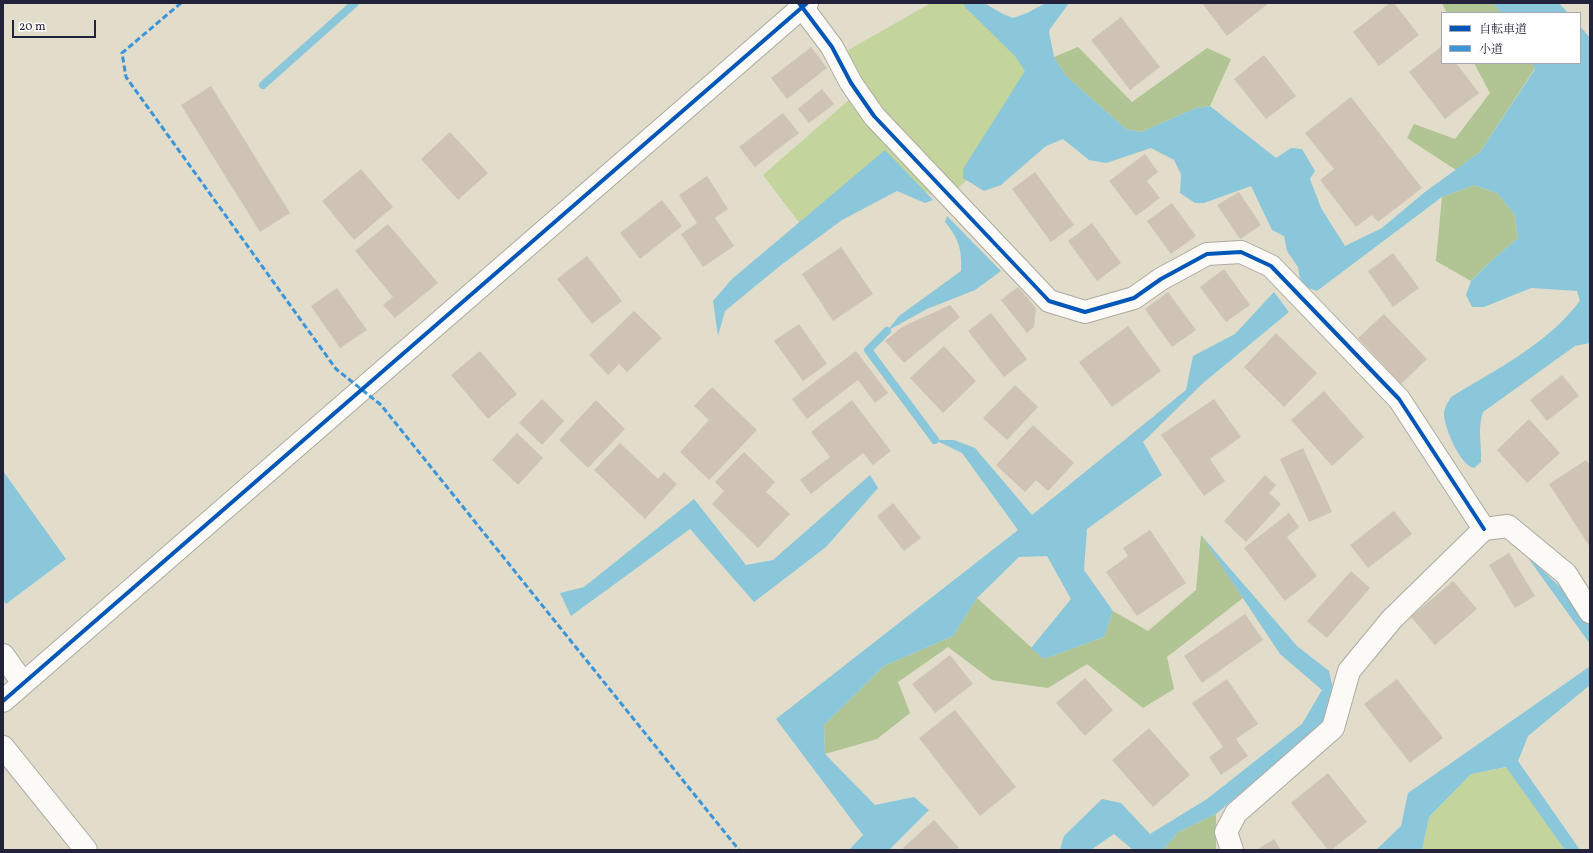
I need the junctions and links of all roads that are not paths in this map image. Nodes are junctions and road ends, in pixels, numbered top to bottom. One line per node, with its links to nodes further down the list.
1 (802, 4): 2 (street); 5 (street)
2 (1484, 529): 3 (street); 9 (street)
3 (1590, 612)
4 (3, 655): 5 (street)
5 (23, 683): 6 (street)
6 (3, 700)
7 (3, 747): 8 (street)
8 (86, 850)
9 (1232, 850)

